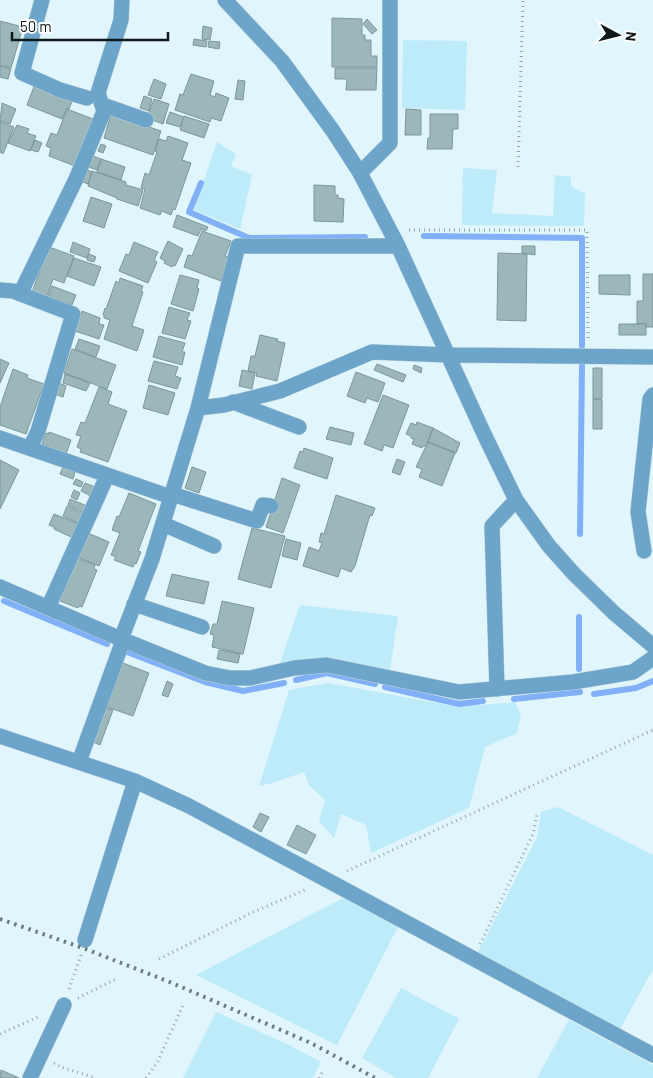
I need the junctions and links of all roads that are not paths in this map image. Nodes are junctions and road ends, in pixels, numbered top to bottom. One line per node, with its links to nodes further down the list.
1 (42, 0): 5 (street)
2 (122, 0): 6 (street)
3 (225, 0): 8 (street)
4 (390, 0): 8 (street)
5 (87, 98)
6 (103, 105): 7 (street); 11 (street)
7 (146, 120)
8 (360, 173): 9 (street)
9 (398, 246): 12 (street); 16 (street)
10 (0, 290): 11 (street)
11 (20, 294): 19 (street)
12 (449, 355): 13 (street); 15 (street); 22 (street)
13 (653, 357)
14 (653, 395): 26 (street)
15 (233, 402): 16 (street); 17 (street)
16 (198, 408): 21 (street)
17 (299, 427)
18 (0, 438): 19 (street)
19 (30, 448): 20 (street)
20 (107, 476): 21 (street); 29 (street)
21 (171, 496): 23 (street); 24 (street)
22 (516, 500): 32 (street); 34 (street)
23 (271, 506)
24 (163, 524): 25 (street); 28 (street)
25 (214, 546)
26 (644, 551)
27 (0, 587): 29 (street)
28 (134, 604): 30 (street); 31 (street)
29 (48, 608): 31 (street)
30 (202, 626)
31 (120, 639): 34 (street); 36 (street)
32 (653, 646)
33 (653, 658): 34 (street)
34 (497, 689)
35 (0, 736): 36 (street)
36 (79, 762): 37 (street)
37 (135, 781): 38 (street); 40 (street)
38 (85, 940)
39 (64, 1005): 41 (street)
40 (653, 1055)
41 (30, 1078)

